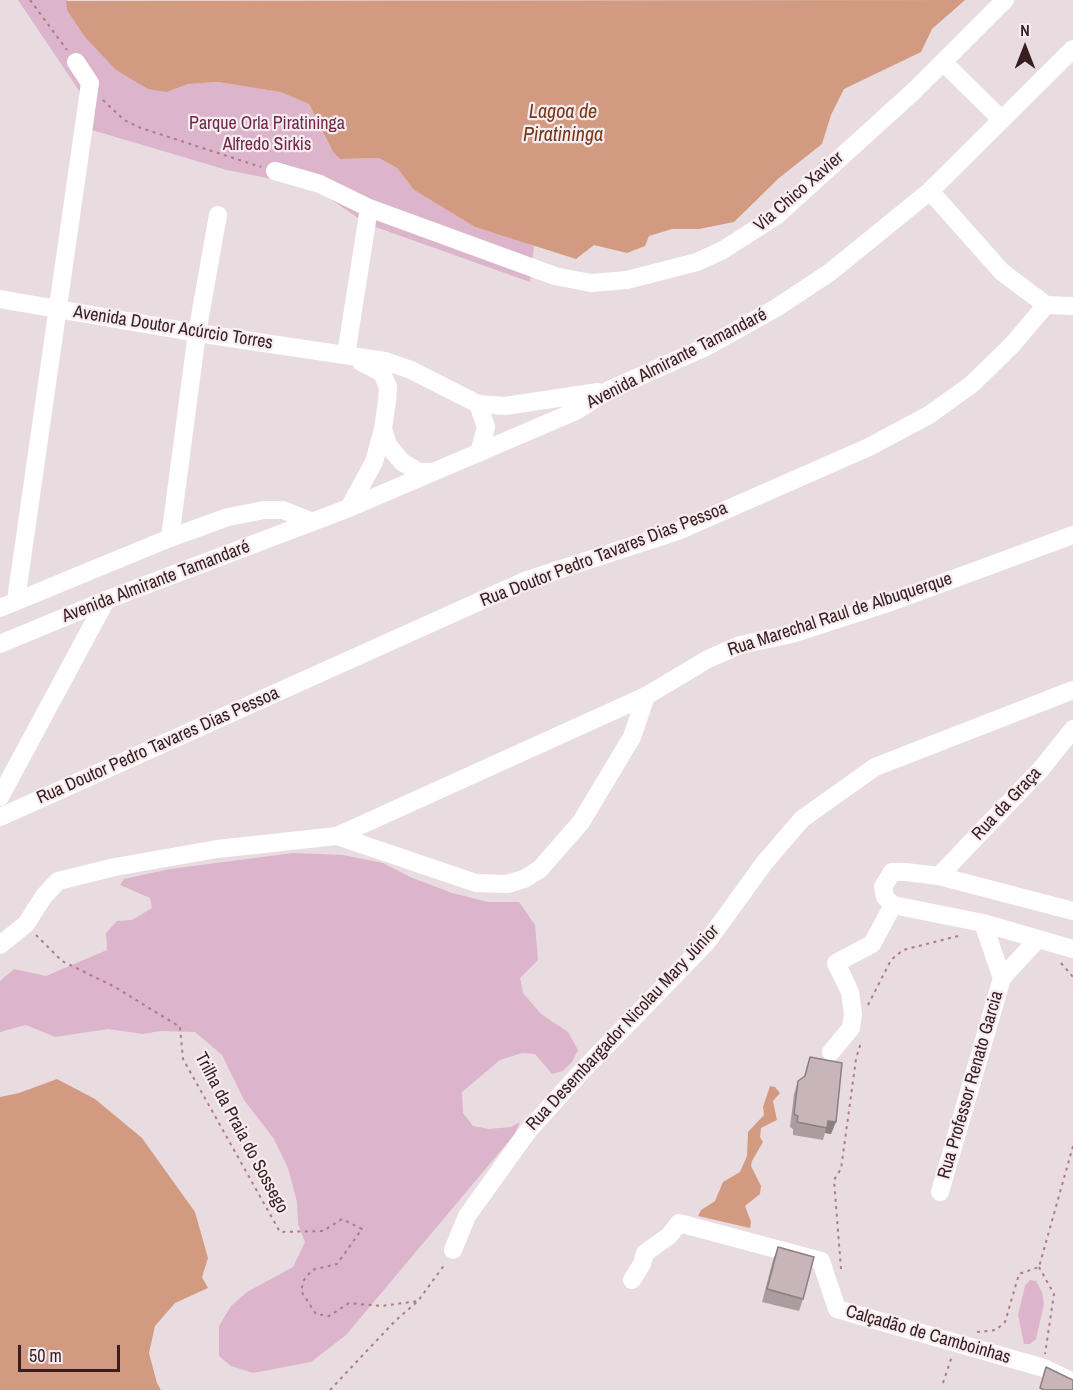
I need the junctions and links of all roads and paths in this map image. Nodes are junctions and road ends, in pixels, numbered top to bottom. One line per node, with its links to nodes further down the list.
1 (30, 0): 4 (path)
2 (1005, 0): 5 (street, Via Chico Xavier)
3 (1073, 49): 7 (street, Avenida Almirante Tamandaré)
4 (76, 62): 6 (street)
5 (943, 62): 7 (street); 10 (street, Via Chico Xavier)
6 (90, 83): 8 (path); 15 (street)
7 (1002, 120): 9 (street, Avenida Almirante Tamandaré)
8 (275, 171): 10 (street, Via Chico Xavier)
9 (930, 191): 13 (street); 19 (street, Avenida Almirante Tamandaré)
10 (369, 208): 17 (street)
11 (218, 214): 16 (street)
12 (0, 299): 15 (street, Avenida Doutor Acúrcio Torres)
13 (1046, 305): 14 (street); 36 (street, Rua Doutor Pedro Tavares Dias Pessoa)
14 (1073, 306)
15 (57, 310): 16 (street, Avenida Doutor Acúrcio Torres); 30 (street)
16 (197, 333): 17 (street, Avenida Doutor Acúrcio Torres); 28 (street)
17 (346, 355): 18 (street, Avenida Doutor Acúrcio Torres); 20 (street, Avenida Doutor Acúrcio Torres)
18 (433, 380): 20 (street); 21 (street, Avenida Doutor Acúrcio Torres)
19 (609, 390): 21 (street, Avenida Doutor Acúrcio Torres); 23 (street, Avenida Almirante Tamandaré)
20 (387, 400): 22 (street, Avenida Doutor Acúrcio Torres)
21 (478, 404): 23 (street)
22 (383, 429): 24 (street); 25 (street, Avenida Doutor Acúrcio Torres)
23 (479, 453): 24 (street, Avenida Almirante Tamandaré)
24 (433, 472): 25 (street, Avenida Almirante Tamandaré)
25 (349, 508): 26 (street, Avenida Almirante Tamandaré)
26 (313, 522): 28 (street, Avenida Almirante Tamandaré); 29 (street, Avenida Almirante Tamandaré)
27 (1073, 535): 33 (street, Rua Marechal Raul de Albuquerque)
28 (170, 538): 30 (street, Avenida Almirante Tamandaré)
29 (106, 600): 31 (street, Avenida Almirante Tamandaré); 35 (street)
30 (8, 604)
31 (0, 644)
32 (1073, 690): 52 (street, Rua Desembargador Nicolau Mary Júnior)
33 (646, 696): 37 (street, Rua Marechal Raul de Albuquerque); 37 (street, Rua Marechal Raul de Albuquerque)
34 (1073, 729): 38 (street, Rua da Graça)
35 (0, 797)
36 (0, 817)
37 (337, 836): 41 (street, Rua Marechal Raul de Albuquerque)
38 (939, 876): 39 (street); 40 (street)
39 (893, 905): 42 (street); 49 (street)
40 (1073, 911)
41 (26, 924): 44 (street, Rua Marechal Raul de Albuquerque); 56 (path, Trilha da Praia do Sossego)
42 (984, 926): 43 (street); 46 (street, Rua Professor Renato Garcia); 47 (path)
43 (1038, 939): 45 (street); 46 (street, Rua Professor Renato Garcia)
44 (0, 945)
45 (1073, 949)
46 (1002, 978): 51 (street, Rua Professor Renato Garcia)
47 (867, 1012)
48 (862, 1040): 54 (path)
49 (831, 1052)
50 (1073, 1146): 53 (path)
51 (940, 1192)
52 (453, 1250): 56 (path)
53 (1039, 1267): 57 (path); 58 (path)
54 (840, 1270)
55 (632, 1280): 57 (street, Calçadão de Camboinhas)
56 (418, 1300): 61 (path)
57 (956, 1343): 58 (street, Calçadão de Camboinhas); 60 (path)
58 (1044, 1368): 59 (street, Calçadão de Camboinhas)
59 (1073, 1382)
60 (943, 1383)
61 (330, 1390)

